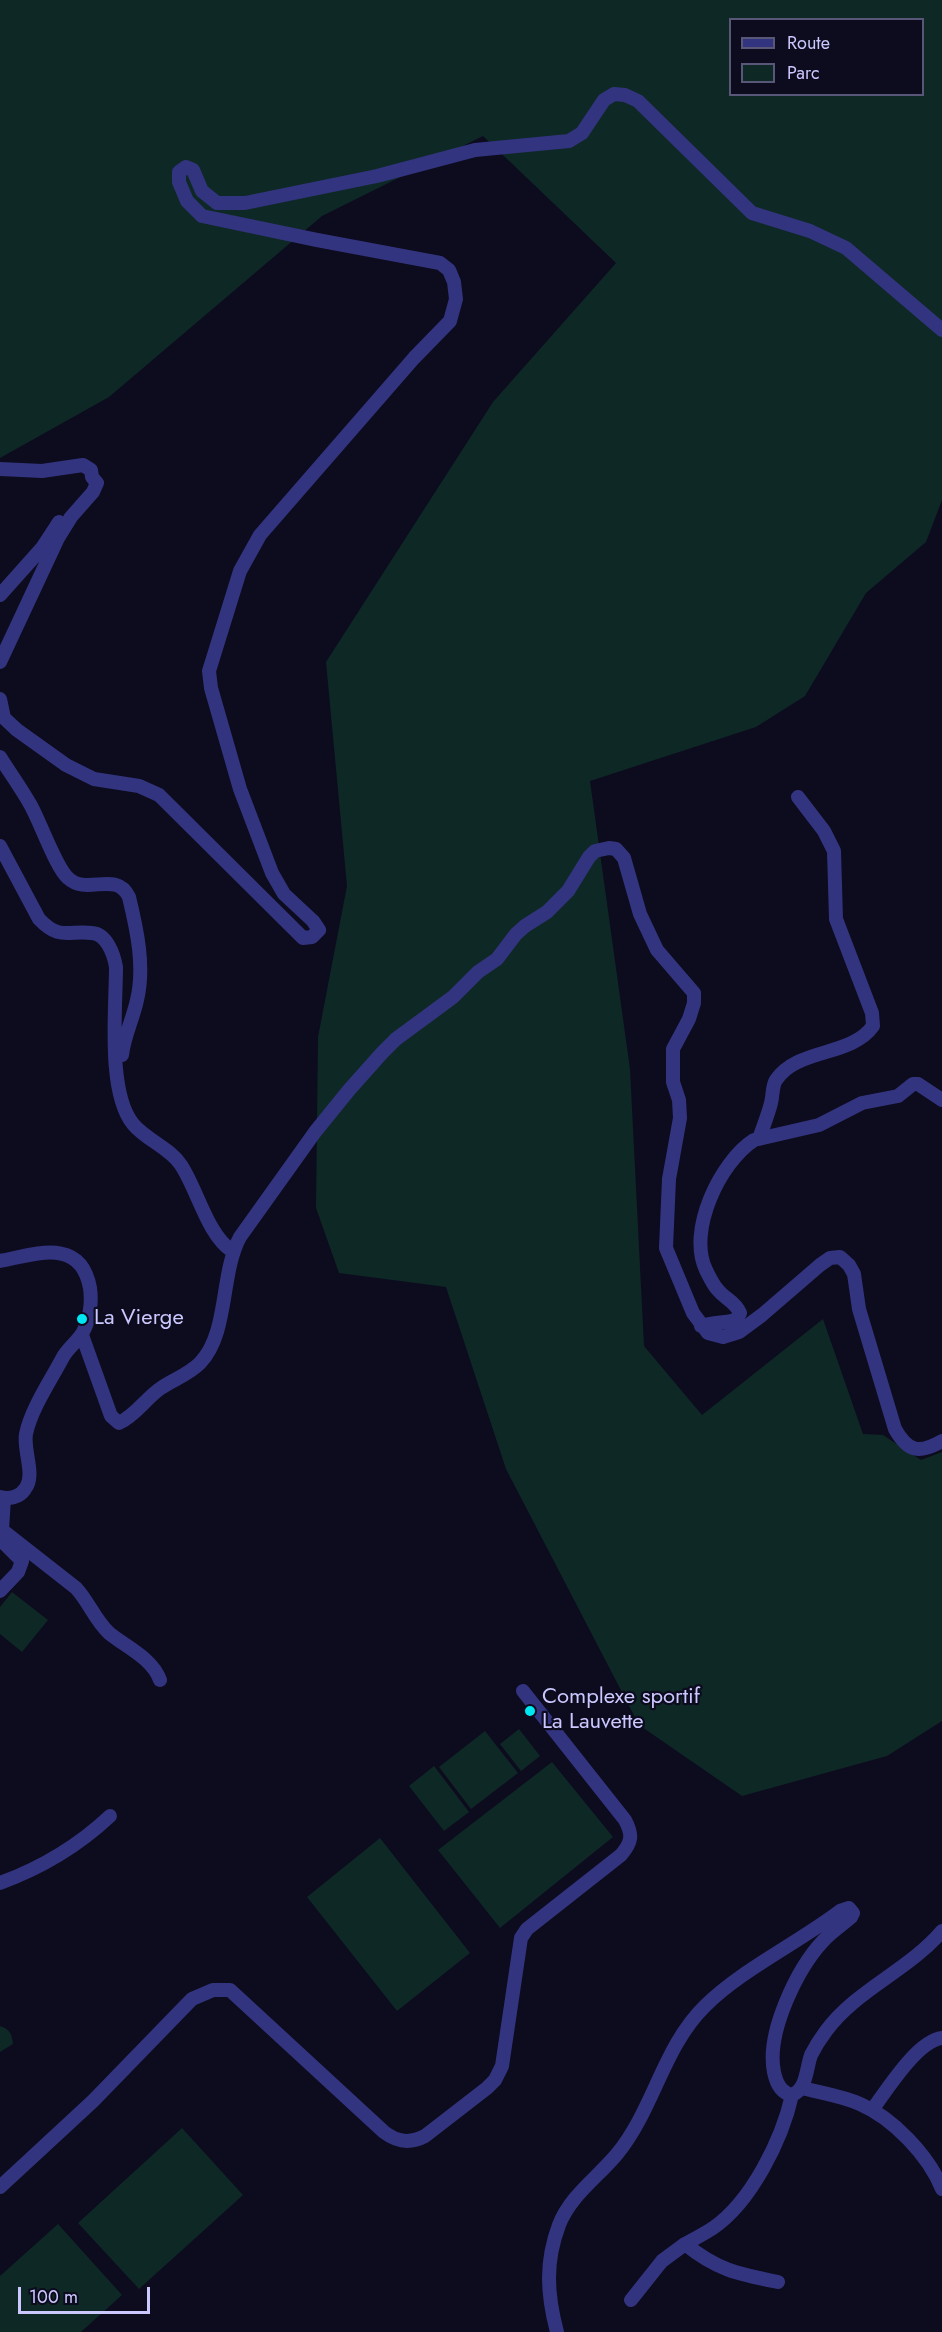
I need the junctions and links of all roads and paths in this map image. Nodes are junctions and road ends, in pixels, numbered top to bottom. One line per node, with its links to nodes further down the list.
1 (940, 329): 6 (street)
2 (0, 469): 3 (street)
3 (92, 477): 4 (street); 5 (street)
4 (0, 595)
5 (0, 662)
6 (0, 699)
7 (0, 757): 10 (street)
8 (798, 797): 12 (street)
9 (0, 846): 10 (street)
10 (117, 1074): 13 (street)
11 (942, 1100): 12 (street)
12 (759, 1139): 15 (street)
13 (232, 1251): 15 (street); 16 (street)
14 (0, 1261): 16 (street)
15 (701, 1326): 17 (street)
16 (82, 1335): 18 (street)
17 (942, 1441)
18 (2, 1497): 19 (street)
19 (1, 1533): 20 (street); 21 (street)
20 (0, 1591)
21 (160, 1680)
22 (523, 1691): 29 (street)
23 (110, 1816): 24 (street)
24 (0, 1883)
25 (942, 1931): 27 (street)
26 (942, 2038): 28 (street)
27 (797, 2092): 28 (street); 31 (street); 34 (street)
28 (872, 2110): 30 (street)
29 (0, 2187)
30 (942, 2189)
31 (685, 2244): 32 (street); 33 (street)
32 (778, 2282)
33 (631, 2300)
34 (557, 2332)

